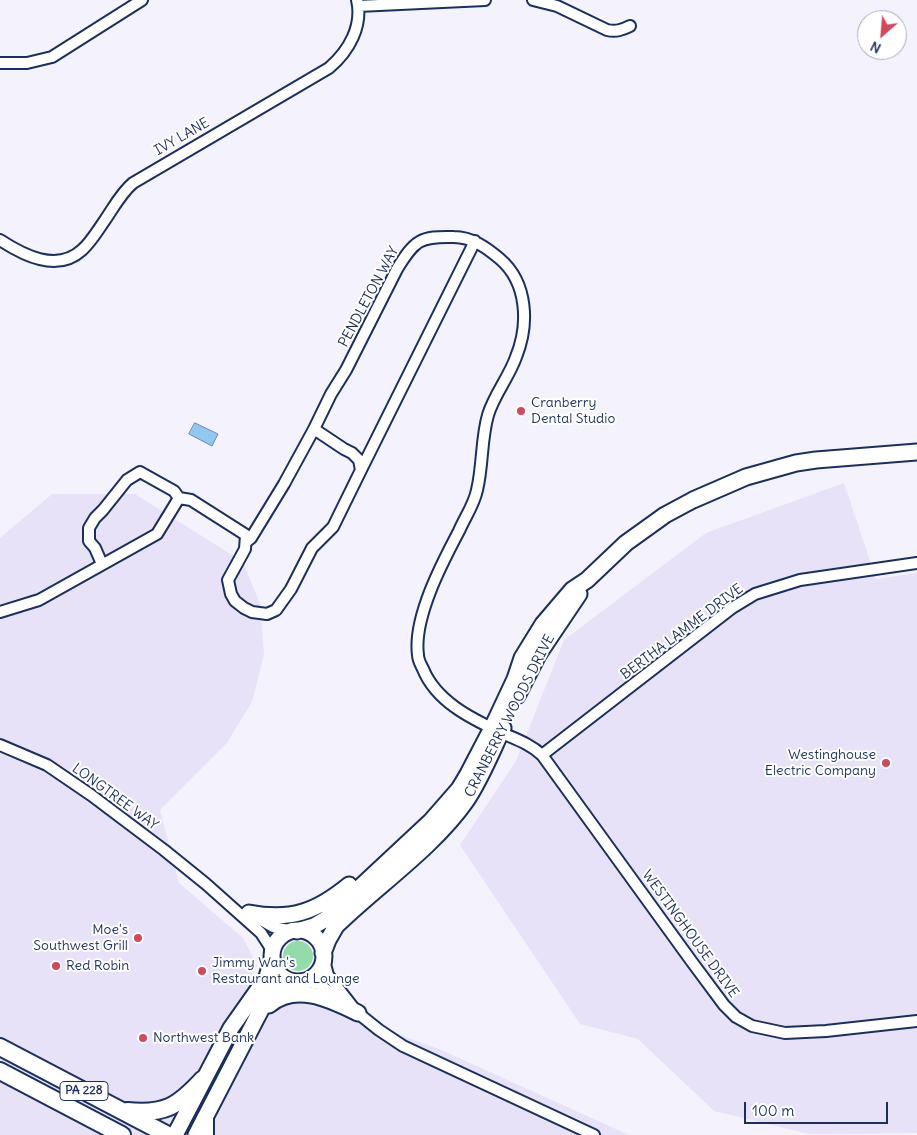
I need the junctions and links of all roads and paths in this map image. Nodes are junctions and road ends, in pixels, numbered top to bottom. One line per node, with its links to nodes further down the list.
1 (142, 0): 6 (street)
2 (485, 0): 4 (street)
3 (532, 0): 5 (street)
4 (357, 3): 7 (street, IVY LANE)
5 (630, 26)
6 (0, 63)
7 (0, 240)
8 (475, 241): 9 (street, PENDLETON WAY); 11 (street); 17 (street, PENDLETON WAY)
9 (314, 429): 11 (street); 13 (street, PENDLETON WAY)
10 (917, 452): 17 (street, CRANBERRY WOODS DRIVE)
11 (361, 470): 13 (street)
12 (179, 498): 13 (street); 15 (street); 15 (street)
13 (246, 542)
14 (917, 562): 19 (street, BERTHA LAMME DRIVE)
15 (102, 564): 16 (street)
16 (0, 612)
17 (496, 730): 19 (street, WESTINGHOUSE DRIVE); 20 (street, CRANBERRY WOODS DRIVE); 21 (street, CRANBERRY WOODS DRIVE)
18 (0, 745): 22 (street, LONGTREE WAY)
19 (542, 755): 30 (street, WESTINGHOUSE DRIVE)
20 (441, 810): 21 (street, CRANBERRY WOODS DRIVE); 23 (street)
21 (373, 883): 24 (street, CRANBERRY WOODS DRIVE); 25 (street, CRANBERRY WOODS DRIVE)
22 (206, 884): 23 (street); 26 (street)
23 (249, 913): 24 (street)
24 (295, 931): 25 (street); 26 (street)
25 (323, 955): 27 (street); 28 (street)
26 (272, 957): 27 (street); 33 (street)
27 (299, 982): 28 (street); 29 (street)
28 (358, 1013): 29 (street); 40 (street)
29 (258, 1017): 35 (street)
30 (917, 1021)
31 (0, 1047): 34 (main road, PA 228)
32 (0, 1071): 36 (main road, PA 228)
33 (203, 1079): 34 (main road); 38 (street)
34 (120, 1110): 37 (main road, PA 228)
35 (205, 1127): 39 (street)
36 (115, 1133)
37 (168, 1135)
38 (175, 1135)
39 (196, 1135)
40 (594, 1135)

